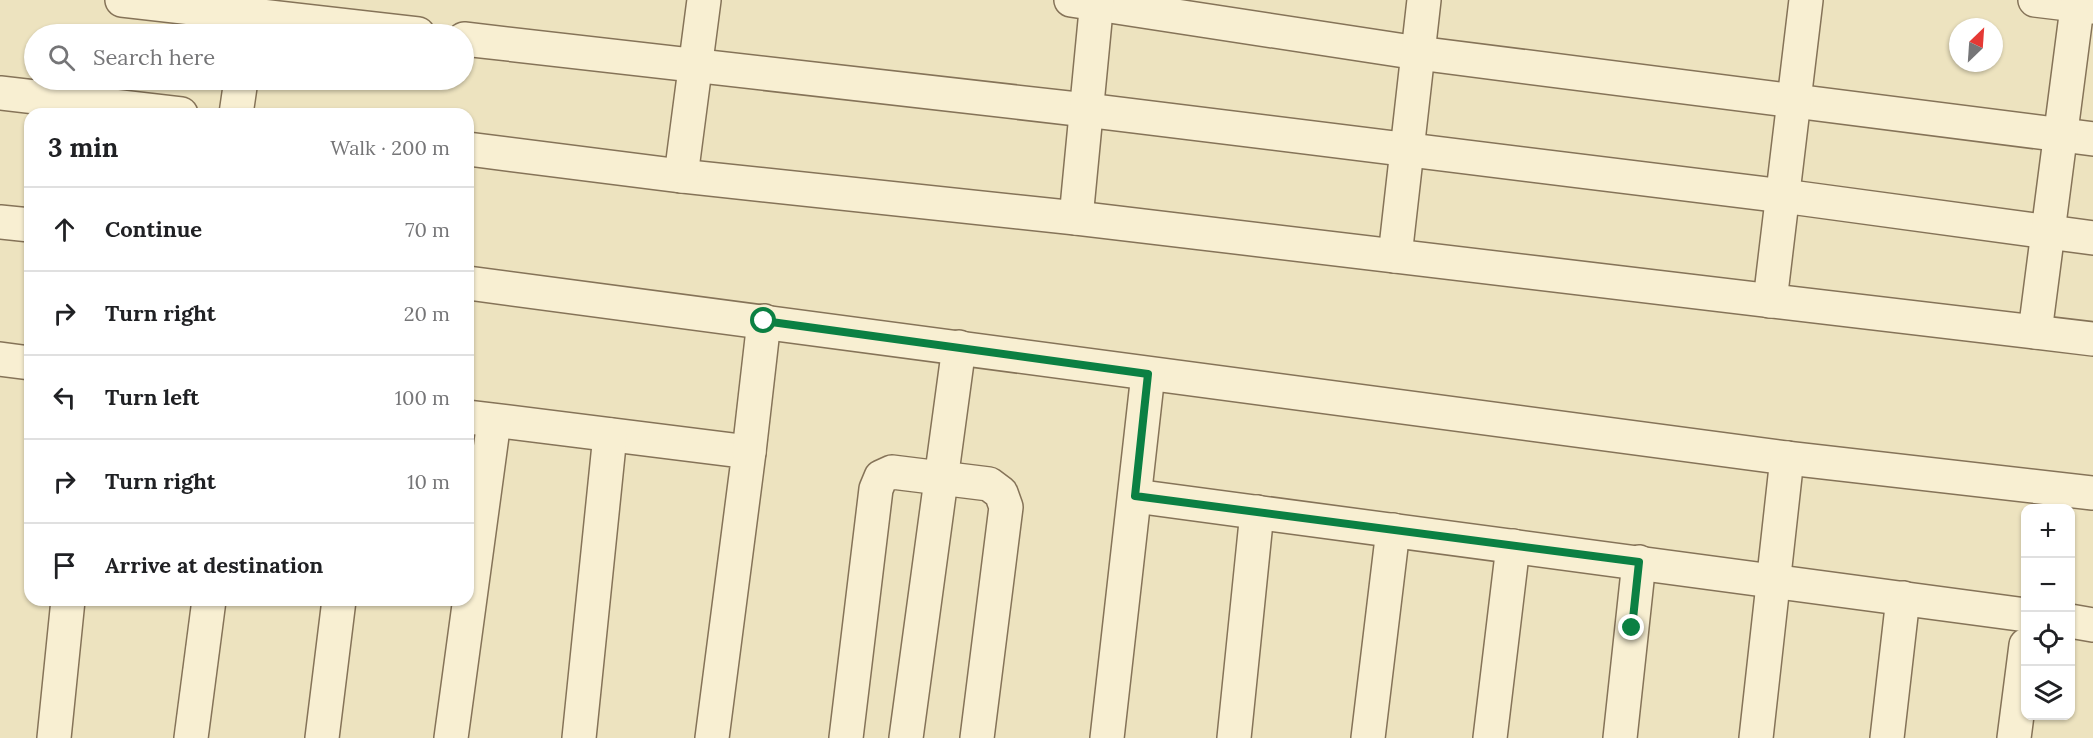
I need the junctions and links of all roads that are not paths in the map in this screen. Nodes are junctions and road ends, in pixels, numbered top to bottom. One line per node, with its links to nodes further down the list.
1 (122, 0): 8 (street)
2 (704, 0): 12 (street)
3 (1424, 0): 11 (street)
4 (1806, 0): 15 (street)
5 (2035, 0): 7 (street)
6 (1088, 1): 11 (street); 18 (street)
7 (2083, 4): 19 (street)
8 (249, 17): 9 (street)
9 (319, 24)
10 (474, 40): 12 (street)
11 (1418, 53): 15 (street); 22 (street)
12 (695, 65): 18 (street); 23 (street)
13 (240, 90): 17 (street)
14 (0, 93): 16 (street)
15 (1794, 101): 19 (street); 24 (street)
16 (129, 108)
17 (237, 108)
18 (1086, 110): 22 (street); 25 (street)
19 (2060, 136): 20 (street); 28 (street)
20 (2093, 140)
21 (474, 150): 23 (street)
22 (1408, 150): 24 (street); 30 (street)
23 (681, 176): 25 (street)
24 (1783, 196): 28 (street); 32 (street)
25 (1076, 218): 30 (street)
26 (0, 222): 27 (street)
27 (24, 224)
28 (2047, 233): 29 (street); 34 (street)
29 (2093, 238)
30 (1395, 256): 32 (street)
31 (474, 284): 33 (street)
32 (1770, 301): 34 (street)
33 (764, 321): 36 (street); 42 (street)
34 (2034, 332): 35 (street)
35 (2093, 339)
36 (959, 347): 39 (street); 44 (street)
37 (0, 359): 38 (street)
38 (24, 362)
39 (1148, 374): 43 (street); 47 (street)
40 (481, 419): 41 (street); 45 (street)
41 (610, 435): 42 (street); 66 (street)
42 (749, 452): 67 (street)
43 (1787, 459): 46 (street); 52 (street)
44 (941, 477): 68 (street); 69 (street); 70 (street)
45 (474, 493)
46 (2093, 494)
47 (1135, 496): 48 (street); 71 (street)
48 (1257, 512): 49 (street); 72 (street)
49 (1393, 530): 50 (street); 73 (street)
50 (1513, 546): 51 (street); 74 (street)
51 (1639, 562): 52 (street); 75 (street)
52 (1773, 580): 53 (street); 76 (street)
53 (1903, 598): 58 (street); 77 (street)
54 (67, 606): 62 (street)
55 (208, 606): 63 (street)
56 (338, 606): 64 (street)
57 (463, 606): 65 (street)
58 (2021, 614)
59 (2075, 622): 60 (street)
60 (2093, 624)
61 (2023, 666): 78 (street)
62 (54, 738)
63 (191, 738)
64 (322, 738)
65 (451, 738)
66 (579, 738)
67 (712, 738)
68 (846, 738)
69 (906, 738)
70 (977, 738)
71 (1107, 738)
72 (1234, 738)
73 (1368, 738)
74 (1490, 738)
75 (1620, 738)
76 (1756, 738)
77 (1887, 738)
78 (2014, 738)

